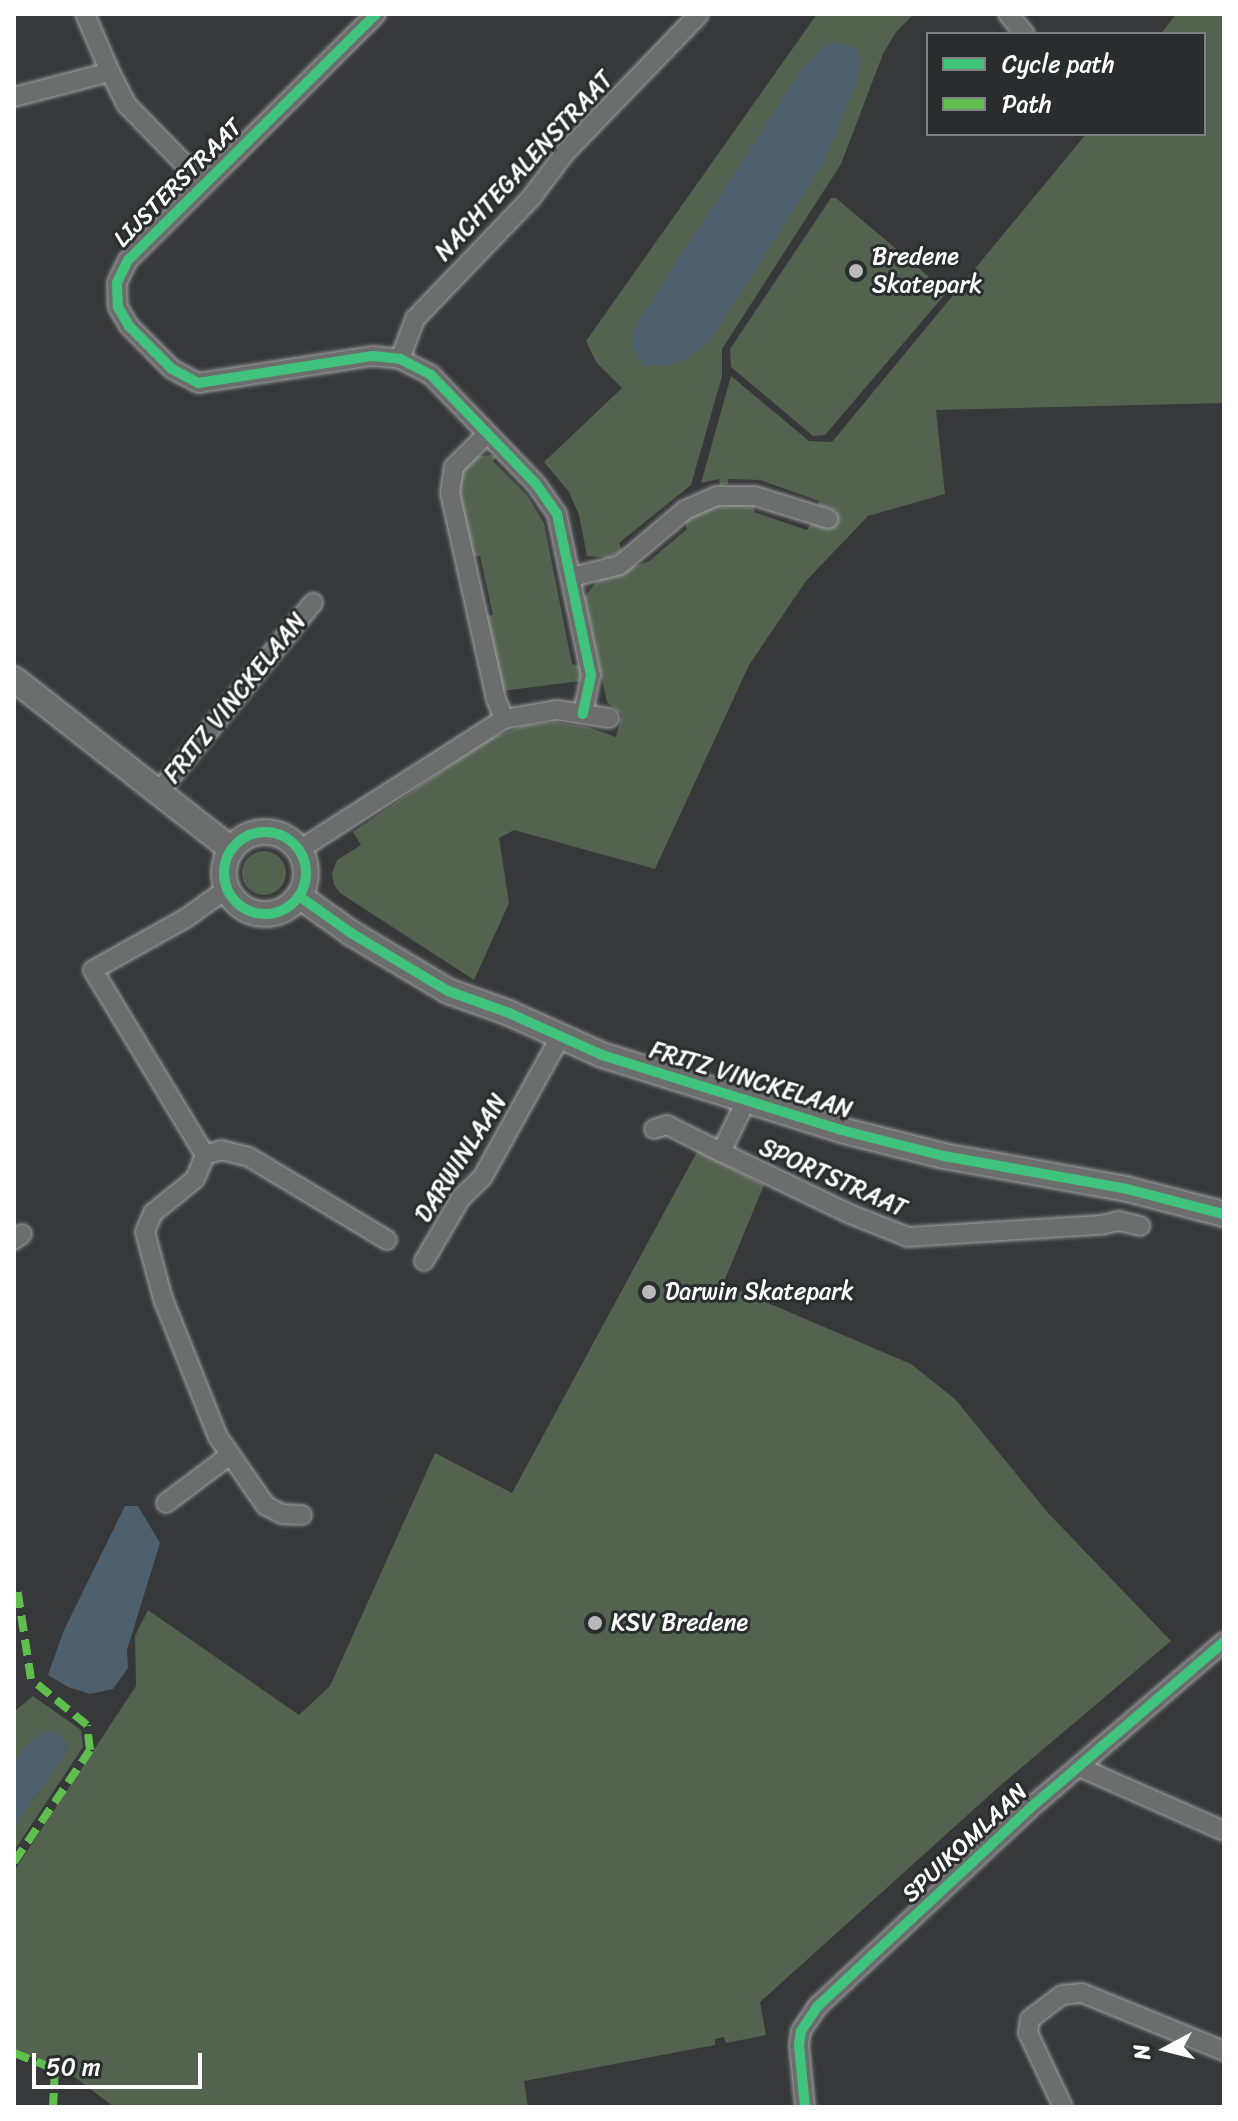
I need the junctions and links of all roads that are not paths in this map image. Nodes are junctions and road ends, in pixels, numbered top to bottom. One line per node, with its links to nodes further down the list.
1 (85, 14): 6 (street)
2 (376, 14): 8 (street, LIJSTERSTRAAT)
3 (699, 14): 9 (street, NACHTEGALENSTRAAT)
4 (1008, 14): 5 (street)
5 (1023, 32)
6 (110, 72): 7 (street); 8 (street)
7 (14, 97)
8 (204, 184): 9 (street, LIJSTERSTRAAT)
9 (400, 359): 10 (street, LIJSTERSTRAAT)
10 (487, 434): 12 (street, LIJSTERSTRAAT); 17 (street)
11 (829, 519): 12 (street)
12 (572, 577): 15 (street, LIJSTERSTRAAT)
13 (313, 603): 18 (street, FRITZ VINCKELAAN)
14 (14, 679): 18 (street, FRITZ VINCKELAAN)
15 (583, 714): 16 (street); 17 (street)
16 (609, 718)
17 (504, 719): 20 (street)
18 (157, 794): 19 (street, FRITZ VINCKELAAN)
19 (231, 849): 20 (street); 21 (street)
20 (299, 850): 22 (street)
21 (227, 889): 22 (street); 27 (street)
22 (299, 896): 23 (street, FRITZ VINCKELAAN)
23 (560, 1037): 24 (street, FRITZ VINCKELAAN); 33 (street, DARWINLAAN)
24 (746, 1101): 26 (street, SPORTSTRAAT); 28 (street, FRITZ VINCKELAAN)
25 (654, 1129): 26 (street, SPORTSTRAAT)
26 (721, 1152): 30 (street, SPORTSTRAAT)
27 (205, 1155): 32 (street); 34 (street)
28 (1127, 1189): 29 (street, FRITZ VINCKELAAN); 30 (street)
29 (1224, 1214)
30 (1119, 1221): 31 (street, SPORTSTRAAT)
31 (1140, 1226)
32 (387, 1240)
33 (424, 1261)
34 (230, 1455): 35 (street); 36 (street)
35 (166, 1503)
36 (302, 1515)
37 (1224, 1642): 38 (street, SPUIKOMLAAN)
38 (1079, 1767): 39 (street); 41 (street, SPUIKOMLAAN)
39 (1224, 1831)
40 (1224, 2051): 42 (street)
41 (805, 2107)
42 (1063, 2107)

